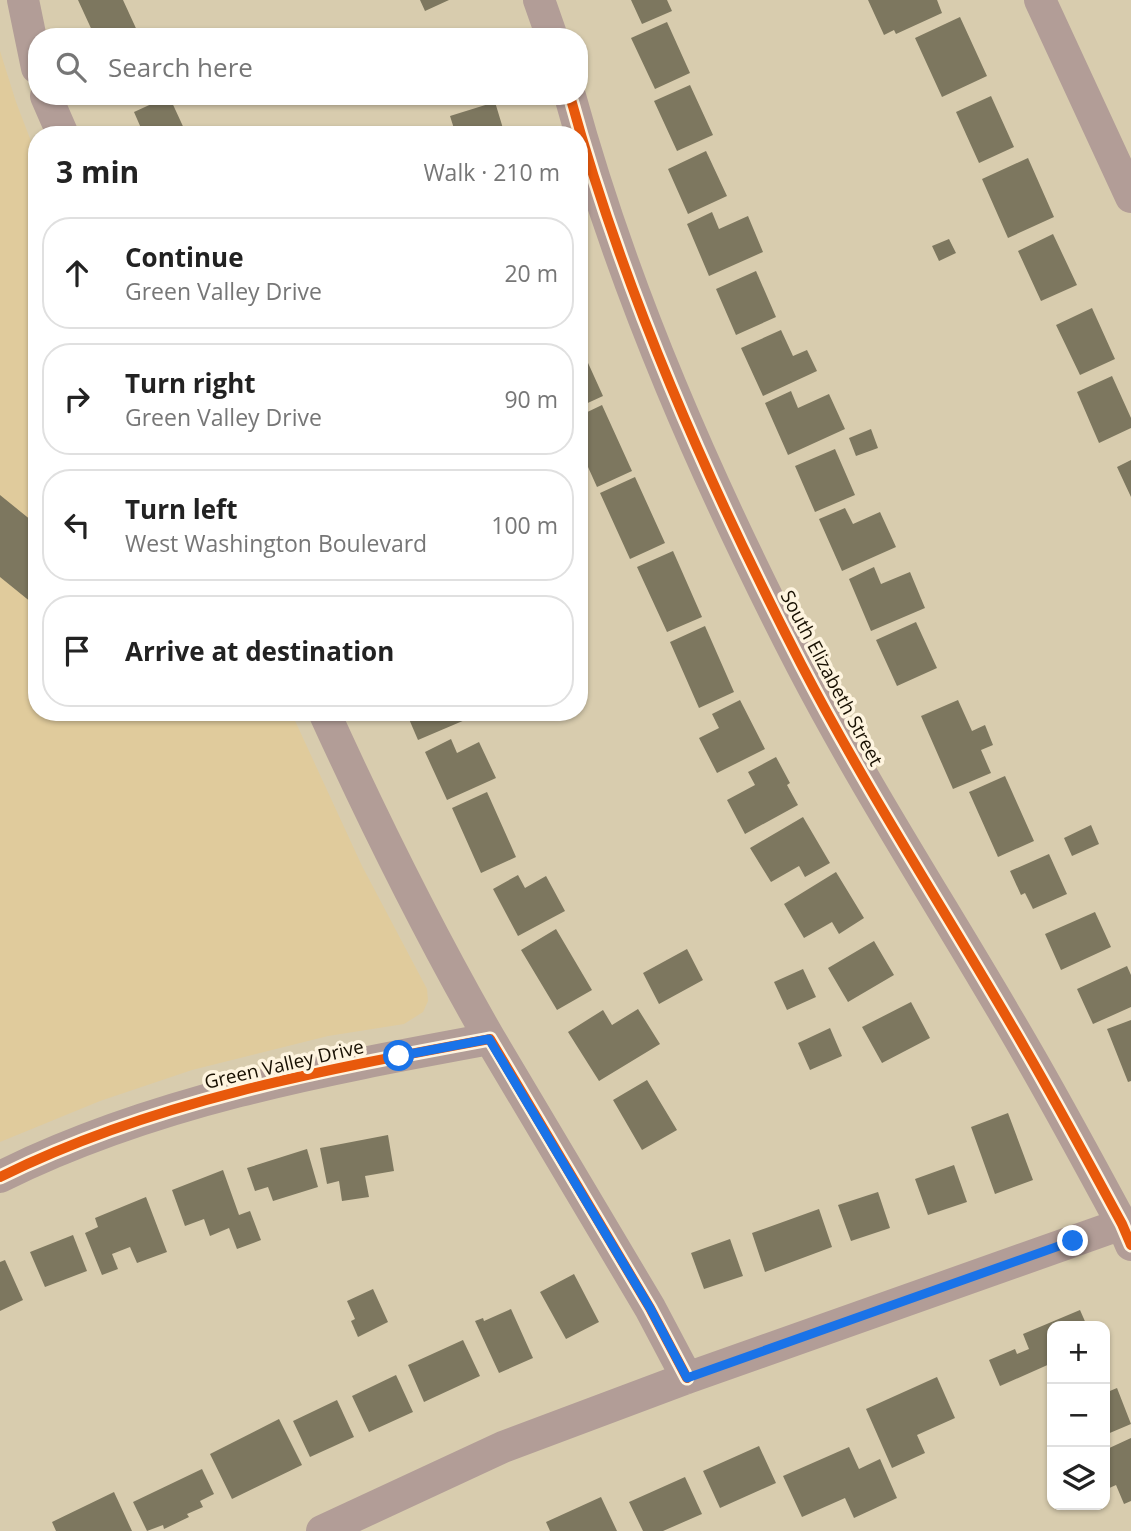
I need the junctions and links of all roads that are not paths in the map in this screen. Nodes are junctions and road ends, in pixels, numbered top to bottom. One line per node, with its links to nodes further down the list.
1 (23, 0): 4 (street)
2 (539, 0): 5 (street)
3 (1040, 0): 11 (street)
4 (29, 28)
5 (549, 28)
6 (50, 105): 8 (street)
7 (573, 105): 9 (street, South Elizabeth Street)
8 (59, 126)
9 (580, 126)
10 (588, 153): 15 (street, South Elizabeth Street)
11 (1131, 197)
12 (328, 721): 13 (street)
13 (489, 1039): 14 (street, Green Valley Drive); 16 (street)
14 (0, 1177)
15 (1127, 1234): 16 (street)
16 (687, 1378): 17 (street)
17 (322, 1531)

